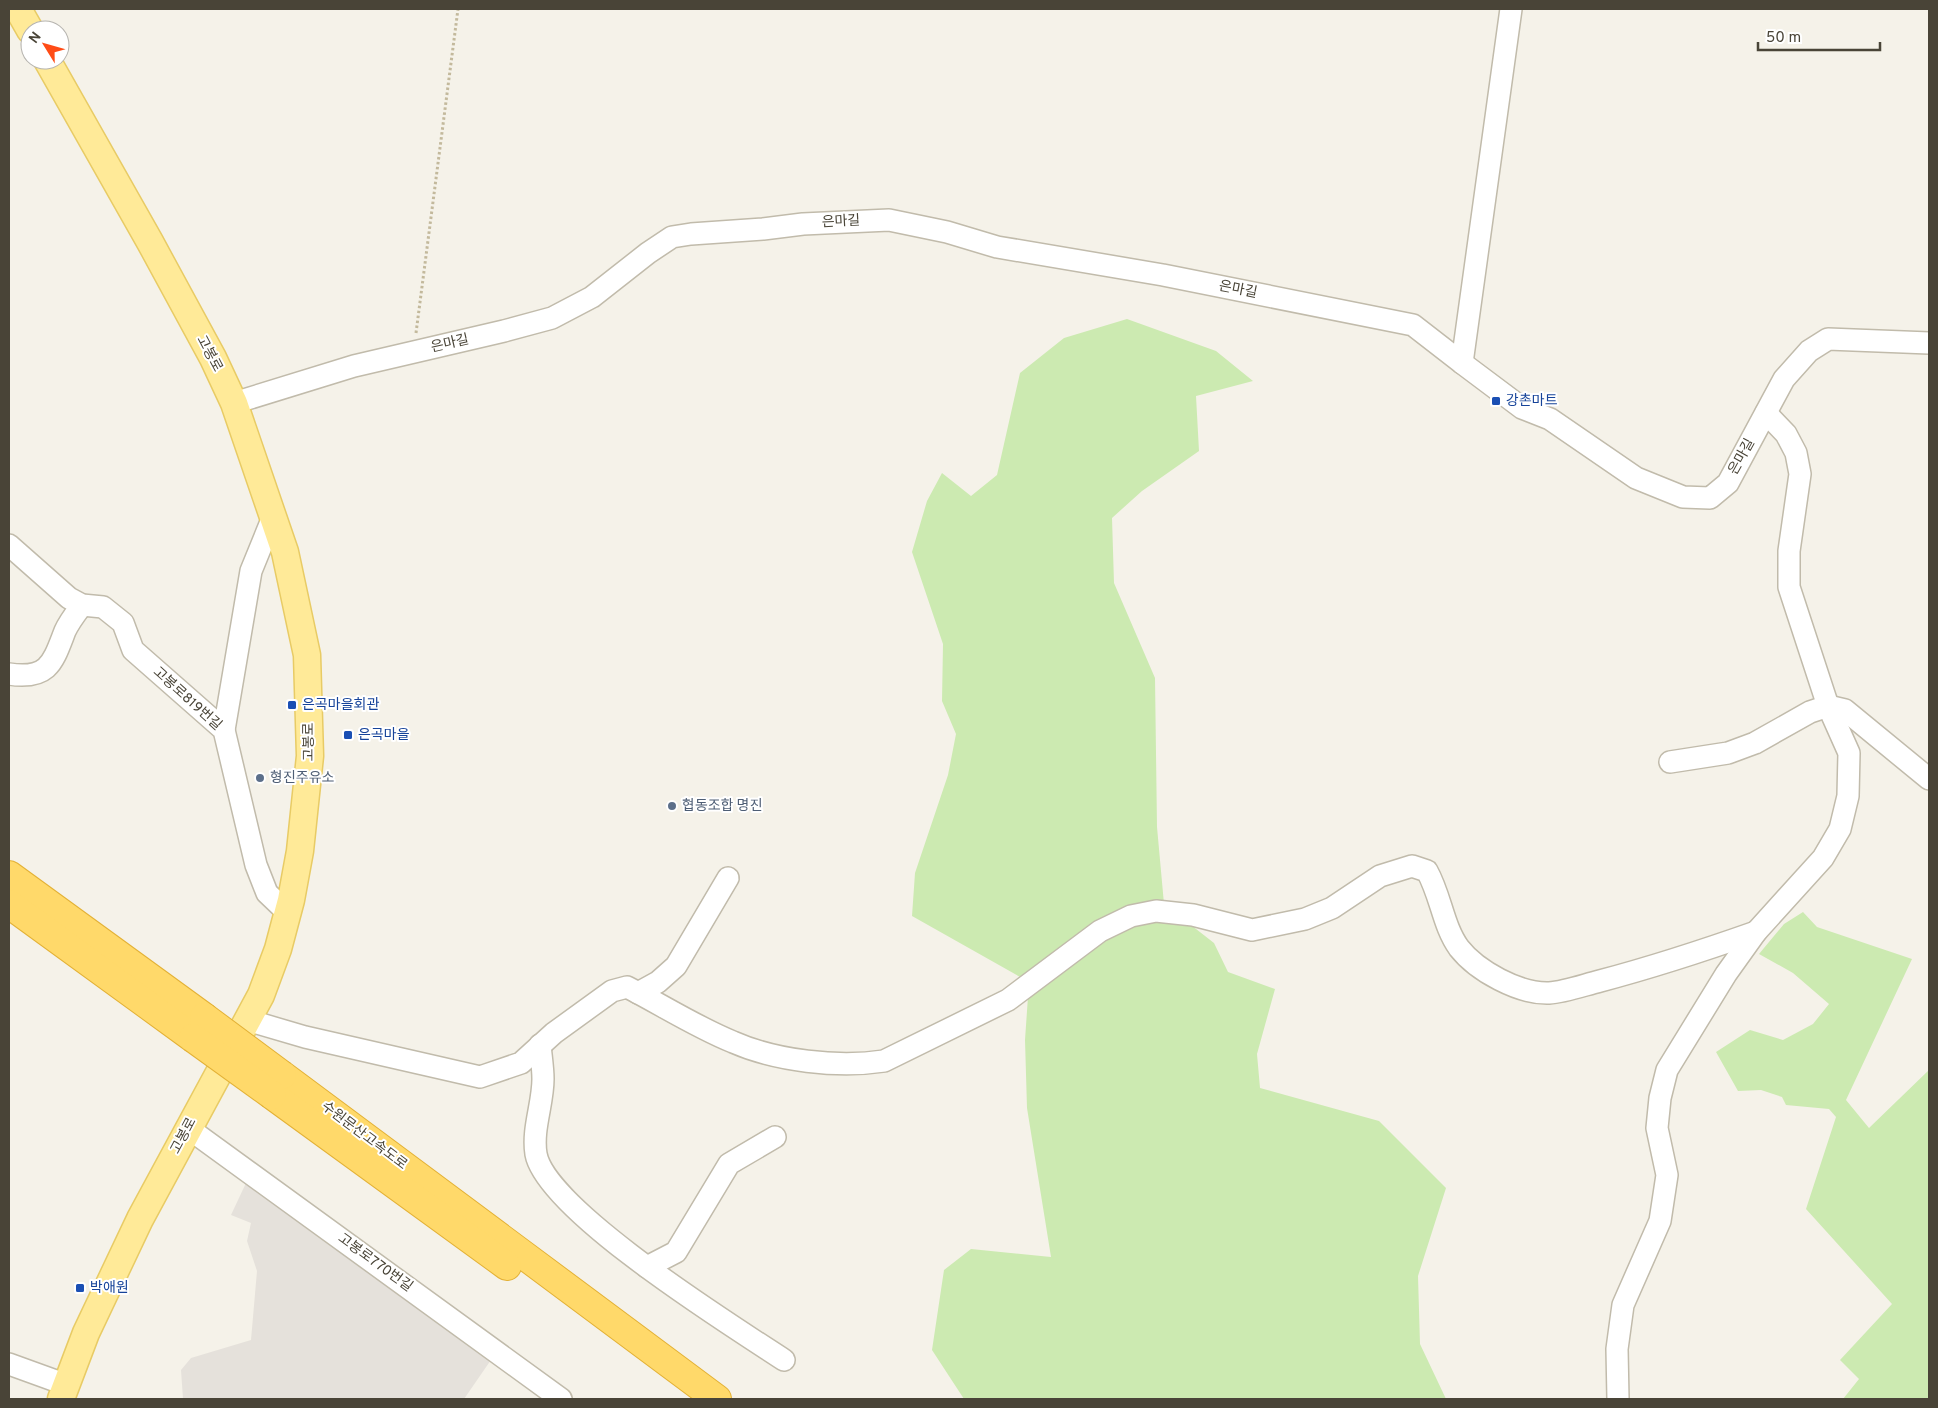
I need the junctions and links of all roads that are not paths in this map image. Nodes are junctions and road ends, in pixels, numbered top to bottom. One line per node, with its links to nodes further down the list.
1 (18, 9): 3 (main road)
2 (1511, 9): 6 (street)
3 (24, 20)
4 (53, 70): 7 (main road, 고봉로)
5 (1929, 343): 8 (street, 은마길)
6 (1462, 363): 7 (street, 은마길); 8 (street, 은마길)
7 (234, 403): 9 (main road, 고봉로)
8 (1766, 413): 13 (street)
9 (273, 517): 14 (street); 20 (main road, 고봉로)
10 (9, 544): 11 (street, 고봉로819번길)
11 (82, 604): 12 (street); 14 (street, 고봉로819번길)
12 (9, 674)
13 (1828, 706): 15 (street); 16 (street); 21 (street)
14 (224, 730): 20 (street, 고봉로819번길)
15 (1670, 762)
16 (1929, 779)
17 (9, 874): 24 (highway, 수원문산고속도로)
18 (728, 878): 22 (street)
19 (9, 904): 24 (highway, 수원문산고속도로)
20 (288, 913): 23 (main road, 고봉로)
21 (1756, 932): 22 (street); 36 (street)
22 (638, 993): 25 (street)
23 (247, 1020): 25 (street); 27 (main road, 고봉로)
24 (198, 1028): 26 (highway, 수원문산고속도로, bridge)
25 (540, 1045): 29 (street)
26 (277, 1085): 34 (highway, 수원문산고속도로); 35 (highway, 수원문산고속도로)
27 (188, 1128): 32 (main road, 고봉로); 33 (street, 고봉로770번길)
28 (775, 1137): 29 (street)
29 (647, 1266): 30 (street)
30 (784, 1360)
31 (9, 1364): 32 (street)
32 (64, 1392)
33 (561, 1399)
34 (686, 1399)
35 (717, 1399)
36 (1618, 1399)

